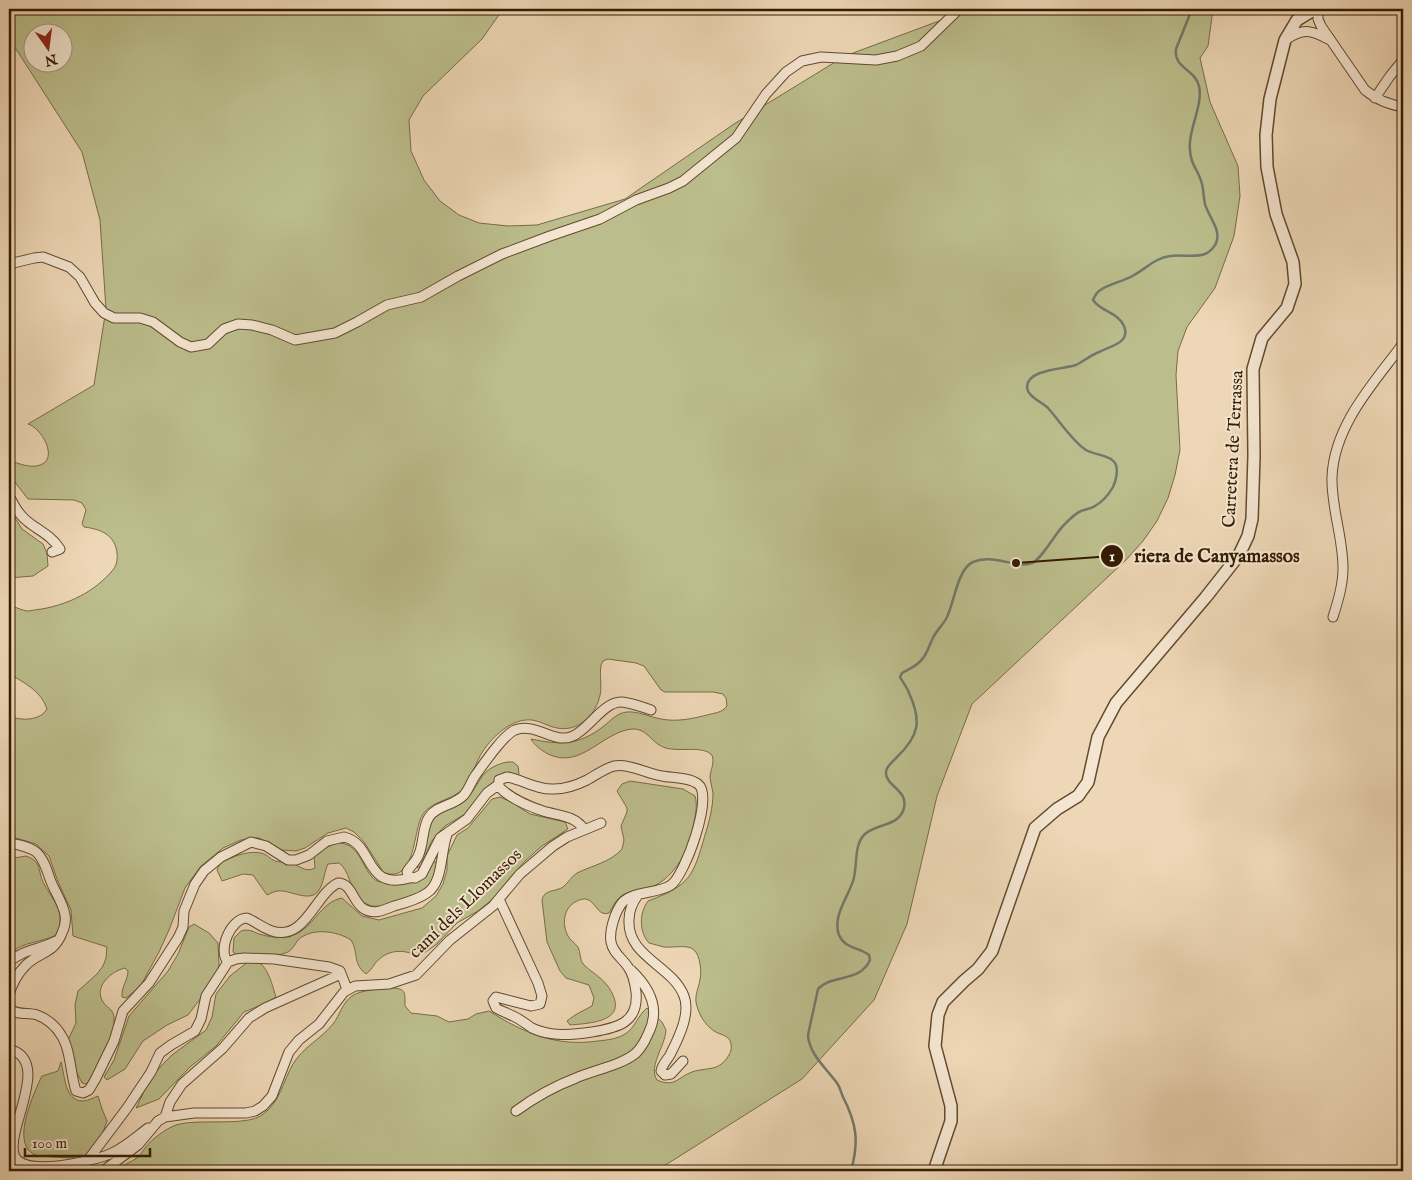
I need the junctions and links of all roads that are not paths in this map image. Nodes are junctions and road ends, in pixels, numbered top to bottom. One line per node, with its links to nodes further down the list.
1 (959, 9): 8 (street)
2 (1317, 9): 3 (street, Carretera de Terrassa); 4 (street)
3 (1285, 40): 4 (street); 36 (street, Carretera de Terrassa)
4 (1330, 40): 6 (street)
5 (1403, 60): 6 (street)
6 (1375, 98): 7 (street)
7 (1403, 107)
8 (9, 264)
9 (1402, 349): 12 (street)
10 (9, 495): 11 (street)
11 (52, 552)
12 (1333, 617)
13 (651, 710): 19 (street)
14 (498, 785): 16 (street); 17 (street); 20 (street)
15 (600, 824): 16 (street, camí dels Llomassos)
16 (584, 829): 21 (street, camí dels Llomassos)
17 (450, 830): 19 (street); 24 (street)
18 (9, 843): 22 (street)
19 (410, 878): 29 (street)
20 (638, 895): 25 (street); 31 (street)
21 (499, 899): 25 (street); 27 (street, camí dels Llomassos)
22 (60, 938): 23 (street); 28 (street)
23 (9, 962)
24 (228, 962): 26 (street); 34 (street)
25 (628, 966): 32 (street)
26 (342, 974): 27 (street); 33 (street)
27 (347, 989): 33 (street)
28 (9, 995)
29 (9, 1007)
30 (9, 1049): 34 (street)
31 (683, 1061)
32 (516, 1111)
33 (161, 1119): 34 (street); 35 (street)
34 (88, 1160)
35 (103, 1171)
36 (934, 1171)

